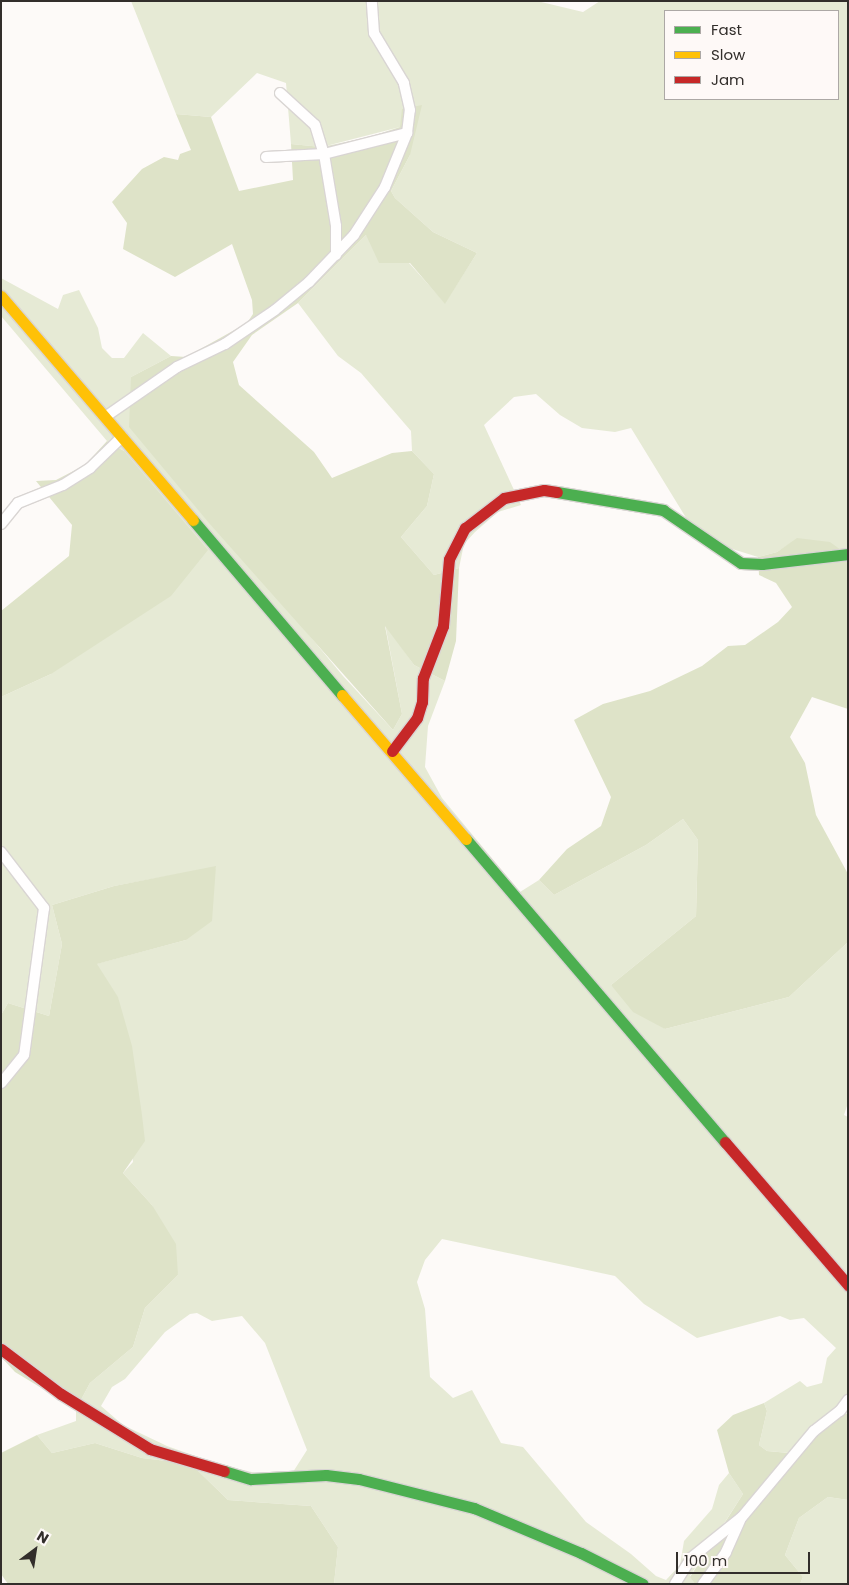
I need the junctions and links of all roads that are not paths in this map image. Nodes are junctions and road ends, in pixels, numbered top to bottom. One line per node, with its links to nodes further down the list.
1 (372, 1): 3 (street)
2 (280, 93): 4 (street)
3 (407, 133): 4 (street); 6 (street)
4 (324, 154): 5 (street); 6 (street)
5 (266, 156)
6 (336, 255): 8 (street)
7 (1, 296): 8 (street)
8 (105, 417): 9 (street)
9 (122, 438): 10 (street); 12 (street)
10 (1, 524)
11 (848, 554): 12 (street)
12 (392, 751): 15 (street)
13 (1, 852): 14 (street)
14 (1, 1083)
15 (848, 1285)
16 (1, 1349): 19 (street)
17 (848, 1400): 18 (street)
18 (742, 1517): 20 (street); 21 (street)
19 (643, 1584)
20 (675, 1584)
21 (704, 1584)

